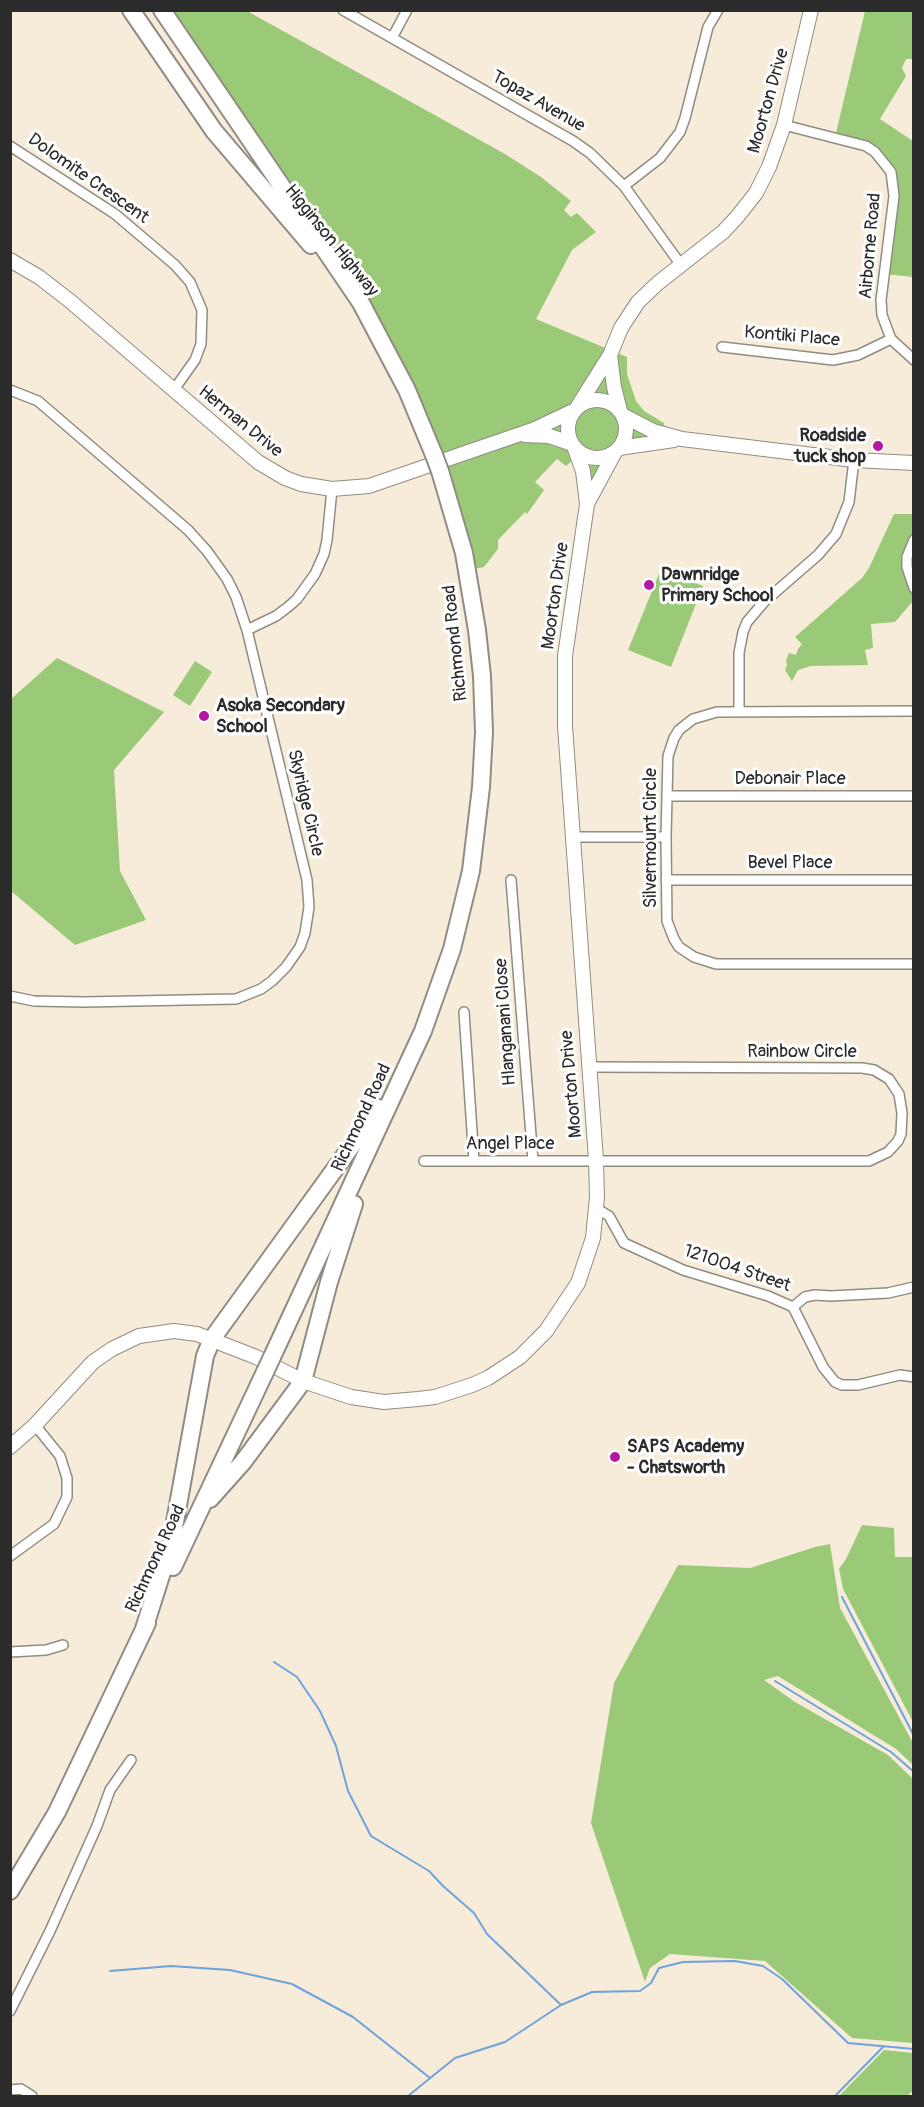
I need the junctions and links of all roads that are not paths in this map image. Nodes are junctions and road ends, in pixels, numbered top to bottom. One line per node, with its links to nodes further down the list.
1 (125, 10): 9 (highway)
2 (131, 10): 9 (highway, Higginson Highway)
3 (163, 10): 15 (highway, Higginson Highway)
4 (343, 10): 8 (street, Topaz Avenue)
5 (407, 10): 8 (street)
6 (718, 10): 12 (street)
7 (812, 10): 10 (street, Moorton Drive)
8 (392, 38): 12 (street, Topaz Avenue)
9 (152, 41): 15 (highway, Higginson Highway)
10 (784, 125): 14 (street, Moorton Drive); 16 (street, Airborne Road)
11 (10, 146): 21 (street, Dolomite Crescent)
12 (624, 186): 14 (street, Topaz Avenue)
13 (10, 260): 21 (street, Herman Drive)
14 (681, 264): 18 (street, Moorton Drive)
15 (367, 316): 46 (highway, Richmond Road, bridge)
16 (891, 339): 17 (street, Kontiki Place); 19 (street)
17 (722, 347)
18 (610, 355): 22 (street, Moorton Drive); 23 (street, Moorton Drive)
19 (914, 360)
20 (10, 390): 34 (street, Skyridge Circle)
21 (173, 391): 30 (street, Herman Drive)
22 (576, 408): 23 (street); 24 (street, Herman Drive); 26 (street)
23 (622, 413): 25 (street); 27 (street)
24 (520, 434): 26 (street, Herman Drive); 30 (street, Herman Drive)
25 (682, 439): 27 (street); 28 (street)
26 (573, 446): 27 (street); 31 (street, Moorton Drive)
27 (617, 450): 31 (street, Moorton Drive)
28 (854, 460): 29 (street); 35 (street)
29 (914, 464)
30 (332, 489): 34 (street)
31 (587, 504): 39 (street, Moorton Drive)
32 (914, 540): 33 (street)
33 (914, 588)
34 (247, 630): 45 (street, Skyridge Circle)
35 (739, 711): 36 (street, Silvermount Circle); 37 (street, Silvermount Circle)
36 (914, 711)
37 (667, 796): 38 (street, Debonair Place); 40 (street, Silvermount Circle)
38 (914, 796)
39 (572, 837): 40 (street); 48 (street, Moorton Drive)
40 (666, 837): 42 (street, Silvermount Circle)
41 (511, 880): 53 (street, Hlanganani Close)
42 (666, 880): 43 (street, Bevel Place); 44 (street, Silvermount Circle)
43 (914, 880)
44 (914, 964)
45 (10, 996)
46 (434, 1004): 49 (highway, Richmond Road); 57 (highway)
47 (464, 1011): 52 (street)
48 (588, 1067): 50 (street, Moorton Drive); 50 (street, Rainbow Circle)
49 (387, 1110): 58 (highway, Richmond Road); 60 (highway)
50 (596, 1160): 53 (street, Angel Place); 54 (street, Moorton Drive)
51 (424, 1161): 52 (street, Angel Place)
52 (474, 1161): 53 (street, Angel Place)
53 (533, 1161)
54 (596, 1208): 56 (street, 121004 Street); 60 (street, Moorton Drive)
55 (914, 1287): 56 (street)
56 (793, 1307): 59 (street, 121004 Street)
57 (212, 1339): 58 (street, Moorton Drive); 61 (street, Moorton Drive); 65 (highway)
58 (264, 1357): 60 (street, Moorton Drive); 63 (highway, Richmond Road, bridge)
59 (914, 1377)
60 (303, 1381): 63 (highway)
61 (35, 1425): 62 (street, Moorton Drive); 64 (street)
62 (10, 1447)
63 (201, 1509): 65 (highway, Richmond Road)
64 (10, 1557)
65 (143, 1632): 69 (highway, Richmond Road)
66 (63, 1645): 67 (street)
67 (10, 1652)
68 (131, 1760): 70 (street)
69 (10, 1892)
70 (10, 2011)
71 (10, 2090): 72 (street)
72 (32, 2097)

